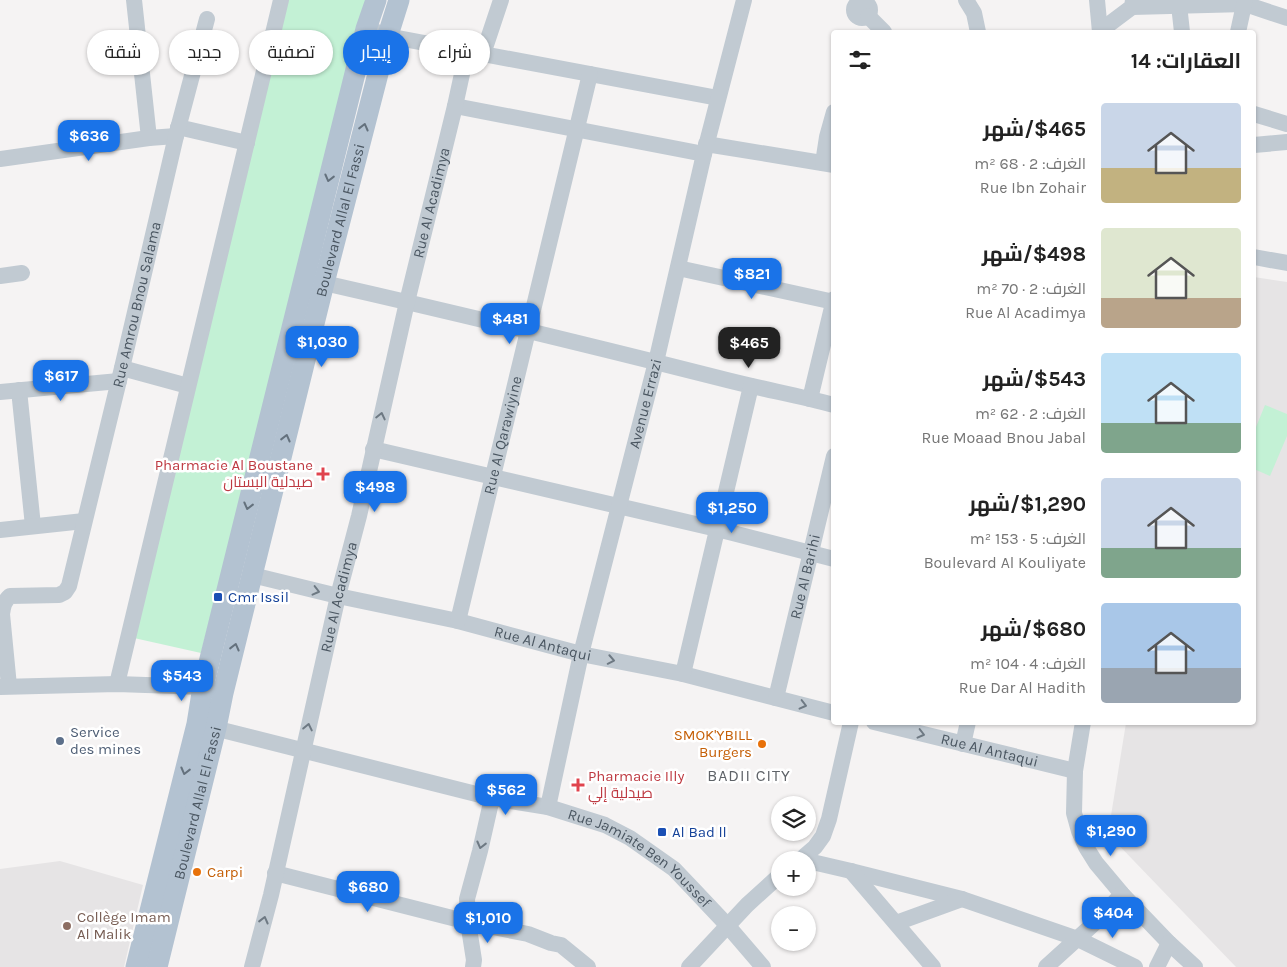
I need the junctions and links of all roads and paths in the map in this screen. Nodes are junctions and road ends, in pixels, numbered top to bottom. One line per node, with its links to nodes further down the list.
1 (134, 0): 36 (street)
2 (281, 0): 38 (street)
3 (376, 0): 15 (main road, Boulevard Allal El Fassi)
4 (398, 0): 17 (main road, Boulevard Allal El Fassi)
5 (501, 0): 18 (street, Rue Al Acadimya)
6 (744, 0): 29 (street, Avenue Errazi)
7 (966, 0): 20 (street)
8 (1096, 0): 21 (street)
9 (1245, 2): 12 (street); 13 (street); 24 (street)
10 (1133, 3): 12 (street); 22 (street)
11 (866, 5): 19 (street)
12 (1179, 5): 23 (street)
13 (1287, 18)
14 (207, 20): 35 (street, Rue Amrou Bnou Salama)
15 (366, 29): 16 (street); 78 (main road, Boulevard Allal El Fassi, one-way to 78)
16 (370, 30)
17 (389, 30)
18 (486, 30)
19 (883, 30)
20 (978, 30)
21 (1100, 30)
22 (1102, 30)
23 (1182, 30)
24 (1238, 30)
25 (490, 56): 26 (street)
26 (590, 74): 29 (street); 34 (street, Rue Al Qarawiyine)
27 (378, 75): 48 (main road, Boulevard Allal El Fassi, one-way to 27)
28 (467, 75): 30 (street, Rue Al Acadimya)
29 (718, 98): 40 (street, Avenue Errazi)
30 (455, 106): 34 (street); 50 (street, Rue Al Acadimya)
31 (1256, 115): 33 (street)
32 (831, 123): 42 (street)
33 (1287, 124)
34 (578, 129): 40 (street); 52 (street, Rue Al Qarawiyine)
35 (177, 131): 36 (street); 38 (street); 54 (street, Rue Amrou Bnou Salama)
36 (149, 138): 41 (street)
37 (1287, 142): 39 (street)
38 (247, 143): 55 (street)
39 (1256, 145)
40 (705, 149): 42 (street); 45 (street, Avenue Errazi)
41 (0, 159)
42 (828, 164)
43 (1256, 256): 44 (street)
44 (1287, 263)
45 (678, 268): 49 (street); 53 (street, Avenue Errazi)
46 (22, 273): 47 (street)
47 (0, 276)
48 (324, 283): 50 (street); 71 (main road, Boulevard Allal El Fassi, one-way to 48)
49 (831, 300)
50 (407, 302): 52 (street); 61 (street, Rue Al Acadimya, one-way to 50)
51 (831, 313): 59 (street)
52 (529, 331): 53 (street); 63 (street, Rue Al Qarawiyine)
53 (656, 362): 56 (street); 64 (street, Avenue Errazi)
54 (120, 375): 55 (street); 57 (street); 65 (street, Rue Amrou Bnou Salama)
55 (188, 386): 76 (street)
56 (751, 386): 59 (street); 67 (street)
57 (19, 390): 58 (street); 66 (street)
58 (0, 392)
59 (810, 399): 60 (street)
60 (831, 404)
61 (373, 449): 63 (street); 72 (street, Rue Al Acadimya)
62 (831, 468): 69 (street, Rue Al Barihi)
63 (494, 477): 64 (street); 73 (street, Rue Al Qarawiyine)
64 (618, 506): 67 (street); 74 (street, Avenue Errazi)
65 (84, 521): 66 (street); 77 (street, Rue Amrou Bnou Salama)
66 (33, 526): 68 (street)
67 (717, 529): 69 (street); 75 (street)
68 (0, 530)
69 (810, 553): 70 (street); 79 (street, Rue Al Barihi)
70 (831, 558)
71 (252, 575): 72 (street, Rue Al Antaqui, one-way to 72); 78 (main road, Boulevard Allal El Fassi, one-way to 71)
72 (338, 596): 73 (street, Rue Al Antaqui); 87 (street, Rue Al Acadimya, one-way to 72)
73 (458, 622): 74 (street, Rue Al Antaqui)
74 (581, 654): 75 (street, Rue Al Antaqui, one-way to 75); 90 (street, Avenue Errazi)
75 (683, 674): 79 (street, Rue Al Antaqui)
76 (117, 684): 77 (street); 78 (street)
77 (5, 686)
78 (213, 690): 85 (main road, Boulevard Allal El Fassi)
79 (776, 698): 80 (street, Rue Al Antaqui, one-way to 80)
80 (831, 712)
81 (850, 725): 91 (street)
82 (886, 725): 86 (street, Rue Al Antaqui, one-way to 86)
83 (967, 725): 86 (street)
84 (1083, 725): 88 (street)
85 (206, 726): 87 (street, Rue Jamiate Ben Youssef); 103 (main road, Boulevard Allal El Fassi, one-way to 103); 104 (main road, Boulevard Allal El Fassi)
86 (963, 744): 88 (street, Rue Al Antaqui)
87 (303, 750): 89 (street, Rue Jamiate Ben Youssef); 94 (street, Rue Al Acadimya)
88 (1076, 771): 96 (street)
89 (492, 798): 90 (street, Rue Jamiate Ben Youssef); 98 (street, one-way to 98)
90 (548, 807): 100 (street, Rue Jamiate Ben Youssef)
91 (811, 851)
92 (816, 863): 93 (street)
93 (851, 871): 97 (street); 99 (street)
94 (275, 873): 98 (street); 105 (street, Rue Al Acadimya, one-way to 94)
95 (771, 883): 100 (street)
96 (1122, 894): 101 (street); 102 (street)
97 (962, 899): 99 (street); 101 (street)
98 (468, 922): 106 (street); 107 (street)
99 (896, 924): 110 (street)
100 (727, 925): 108 (street); 109 (street, Rue Jamiate Ben Youssef)
101 (1078, 939): 111 (street); 112 (street)
102 (1169, 943): 113 (street); 114 (street)
103 (136, 967)
104 (157, 967)
105 (252, 967)
106 (473, 967)
107 (588, 967)
108 (689, 967)
109 (763, 967)
110 (933, 967)
111 (1046, 967)
112 (1135, 967)
113 (1157, 967)
114 (1195, 967)

